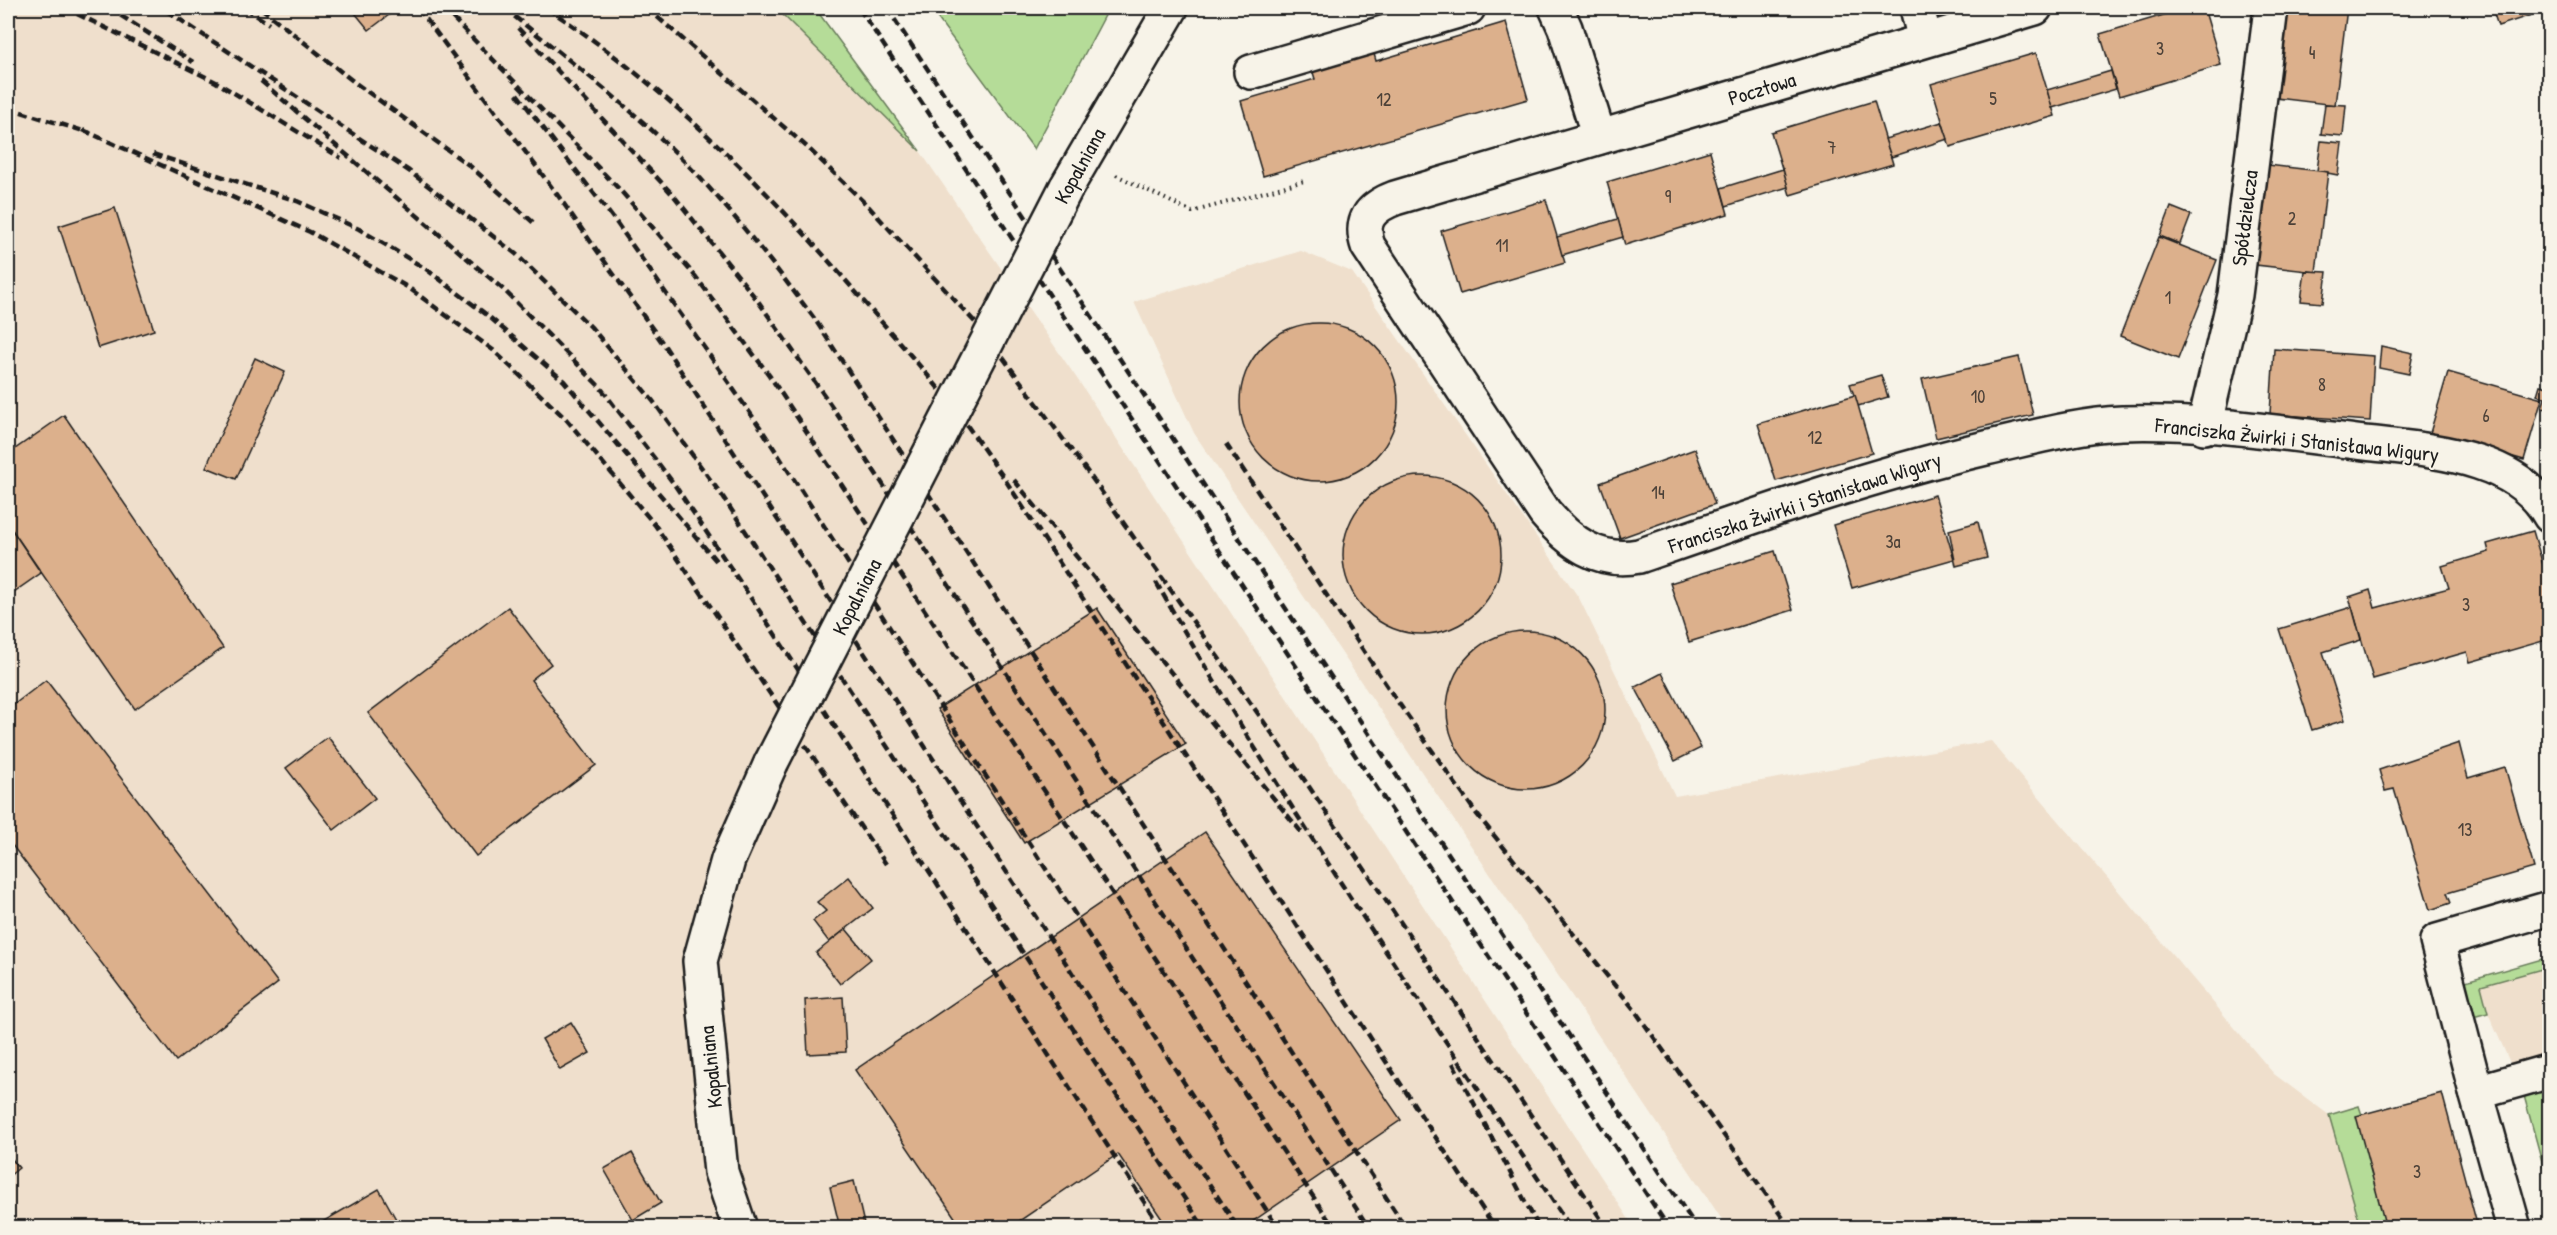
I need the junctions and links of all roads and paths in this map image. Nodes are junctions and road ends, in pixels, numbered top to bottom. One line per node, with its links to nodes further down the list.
1 (1171, 8): 10 (street, Kopalniana)
2 (1468, 8): 8 (street)
3 (1556, 8): 9 (street)
4 (1917, 8): 7 (street)
5 (2035, 8): 7 (street, Pocztowa)
6 (2271, 8): 13 (street, Spółdzielcza)
7 (1925, 40): 9 (street, Pocztowa)
8 (1251, 72)
9 (1599, 137): 12 (street, Pocztowa)
10 (1083, 159): 11 (path); 18 (street, Kopalniana, bridge)
11 (1304, 181)
12 (1366, 217): 13 (street, Franciszka Żwirki i Stanisława Wigury)
13 (2205, 426): 14 (street, Franciszka Żwirki i Stanisława Wigury)
14 (2550, 516)
15 (2550, 909): 17 (street)
16 (2550, 1071): 17 (street)
17 (2476, 1092): 19 (street)
18 (740, 1227)
19 (2514, 1227)

